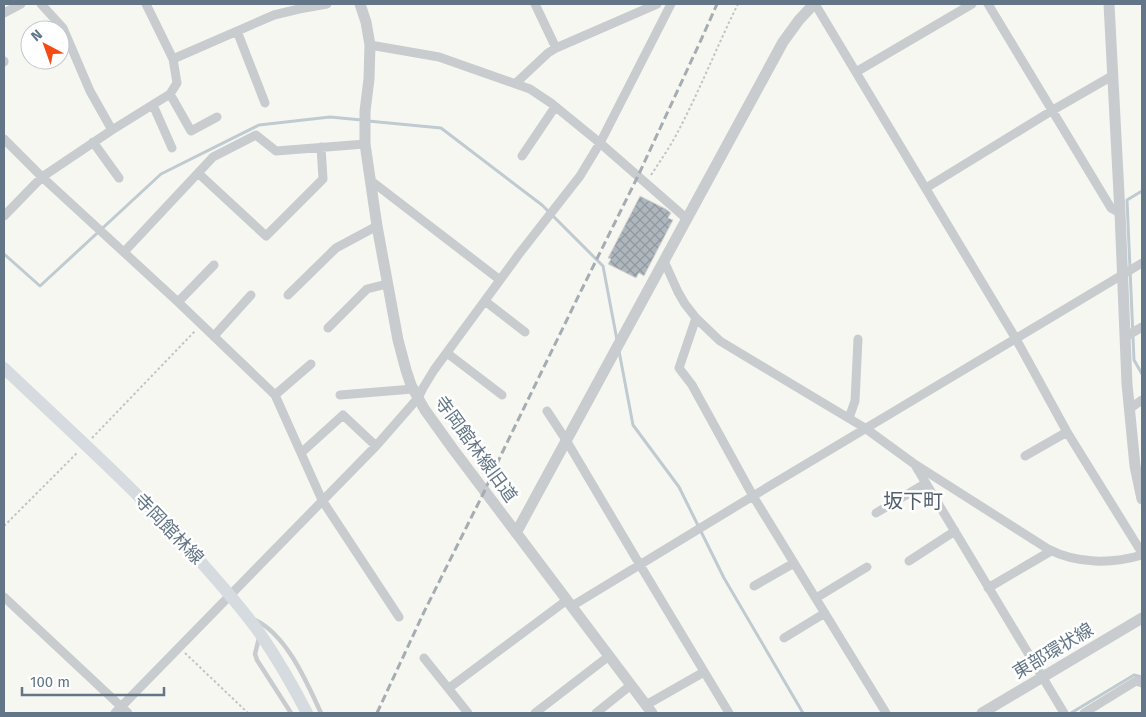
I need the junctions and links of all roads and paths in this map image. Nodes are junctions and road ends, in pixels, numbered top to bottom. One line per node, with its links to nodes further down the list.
1 (21, 4): 14 (street)
2 (41, 4): 28 (street)
3 (146, 4): 18 (street)
4 (327, 4): 15 (street)
5 (360, 4): 16 (street)
6 (535, 4): 17 (street)
7 (657, 4): 17 (street)
8 (671, 4): 31 (street)
9 (738, 4): 40 (path)
10 (815, 4): 19 (street); 44 (street)
11 (972, 4): 19 (street)
12 (988, 4): 26 (street)
13 (1109, 4): 20 (street)
14 (4, 13)
15 (237, 31): 18 (street); 23 (street)
16 (370, 45): 21 (street); 32 (street)
17 (556, 48): 21 (street)
18 (173, 59): 22 (street)
19 (856, 72): 41 (street)
20 (1112, 76): 26 (street); 42 (street)
21 (516, 83): 25 (street)
22 (170, 94): 24 (street); 27 (street)
23 (265, 103)
24 (153, 105): 28 (street); 34 (street)
25 (555, 107): 31 (street); 35 (street)
26 (1053, 110): 41 (street); 42 (street)
27 (217, 117)
28 (112, 130): 30 (street)
29 (4, 139): 37 (street)
30 (93, 142): 37 (street); 38 (street)
31 (600, 143): 40 (street); 51 (street)
32 (365, 144): 33 (street); 39 (street)
33 (321, 147): 36 (street); 36 (street)
34 (172, 148)
35 (522, 156)
36 (198, 173): 46 (street)
37 (42, 176): 43 (street); 46 (street)
38 (119, 178)
39 (370, 180): 45 (street); 51 (street)
40 (646, 183): 44 (street)
41 (926, 188): 65 (street)
42 (1120, 213): 50 (street)
43 (4, 216)
44 (687, 219): 47 (street)
45 (377, 226): 52 (street); 54 (street)
46 (124, 252): 56 (street)
47 (664, 261): 57 (street); 79 (street)
48 (1142, 263): 50 (street)
49 (214, 265): 56 (street)
50 (1122, 275): 63 (street); 65 (street)
51 (500, 280): 55 (street)
52 (388, 284): 60 (street); 69 (street)
53 (251, 295): 62 (street)
54 (288, 295)
55 (485, 301): 61 (street); 66 (street)
56 (178, 302): 58 (street)
57 (696, 318): 76 (street); 86 (street)
58 (202, 325): 62 (street); 80 (path)
59 (1142, 326): 63 (street)
60 (328, 328)
61 (525, 332)
62 (214, 336): 70 (street)
63 (1125, 337): 74 (street)
64 (858, 339): 76 (street)
65 (1016, 339): 77 (street); 78 (street)
66 (447, 353): 69 (street); 72 (street)
67 (312, 364): 70 (street)
68 (4, 368): 80 (main road, 寺岡館林線)
69 (416, 393): 71 (street); 81 (street, 寺岡館林線旧道); 92 (street, 寺岡館林線旧道)
70 (275, 395): 82 (street)
71 (340, 395)
72 (502, 395)
73 (1142, 400): 74 (street)
74 (1129, 409): 87 (street)
75 (547, 411): 79 (street)
76 (849, 418): 77 (street)
77 (865, 428): 84 (street); 86 (street)
78 (1067, 432): 83 (street); 94 (street)
79 (566, 440): 92 (street); 97 (street)
80 (85, 445): 90 (path); 101 (main road, 寺岡館林線)
81 (376, 446): 82 (street); 88 (street, 寺岡館林線旧道)
82 (301, 453): 88 (street)
83 (1025, 456)
84 (913, 463): 85 (street); 93 (street)
85 (926, 483): 89 (street); 91 (street)
86 (753, 496): 96 (street); 97 (street)
87 (1142, 499)
88 (322, 500): 101 (street, 寺岡館林線旧道); 107 (street)
89 (876, 513)
90 (4, 526)
91 (955, 531): 95 (street); 100 (street)
92 (516, 533): 104 (street, 寺岡館林線旧道)
93 (1051, 550): 94 (street); 100 (street)
94 (1142, 554)
95 (909, 561)
96 (794, 563): 99 (street); 103 (street)
97 (640, 565): 104 (street); 114 (street)
98 (867, 567): 103 (street)
99 (754, 586)
100 (988, 588): 115 (street)
101 (230, 595): 106 (main road, 寺岡館林線); 111 (street, 寺岡館林線旧道)
102 (4, 597): 120 (street)
103 (816, 598): 105 (street)
104 (569, 603): 112 (street, 寺岡館林線旧道); 118 (street)
105 (825, 613): 110 (street); 129 (street)
106 (247, 616): 109 (main road, 寺岡館林線); 124 (lane)
107 (399, 616)
108 (1142, 618): 115 (street, 東部環状線)
109 (260, 635): 122 (lane); 123 (main road, 寺岡館林線)
110 (784, 638)
111 (180, 647): 120 (street, 寺岡館林線旧道); 121 (path)
112 (609, 656): 117 (street, 寺岡館林線旧道); 126 (street)
113 (424, 658): 118 (street)
114 (704, 672): 119 (street); 128 (street)
115 (1042, 678): 130 (street, 東部環状線); 131 (street)
116 (1142, 683): 132 (street)
117 (631, 686): 119 (street, 寺岡館林線旧道); 127 (street)
118 (449, 688): 125 (street)
119 (649, 709)
120 (121, 711)
121 (248, 713)
122 (291, 713)
123 (307, 713)
124 (321, 713)
125 (468, 713)
126 (535, 713)
127 (596, 713)
128 (729, 713)
129 (886, 713)
130 (982, 713)
131 (1064, 713)
132 (1084, 713)

